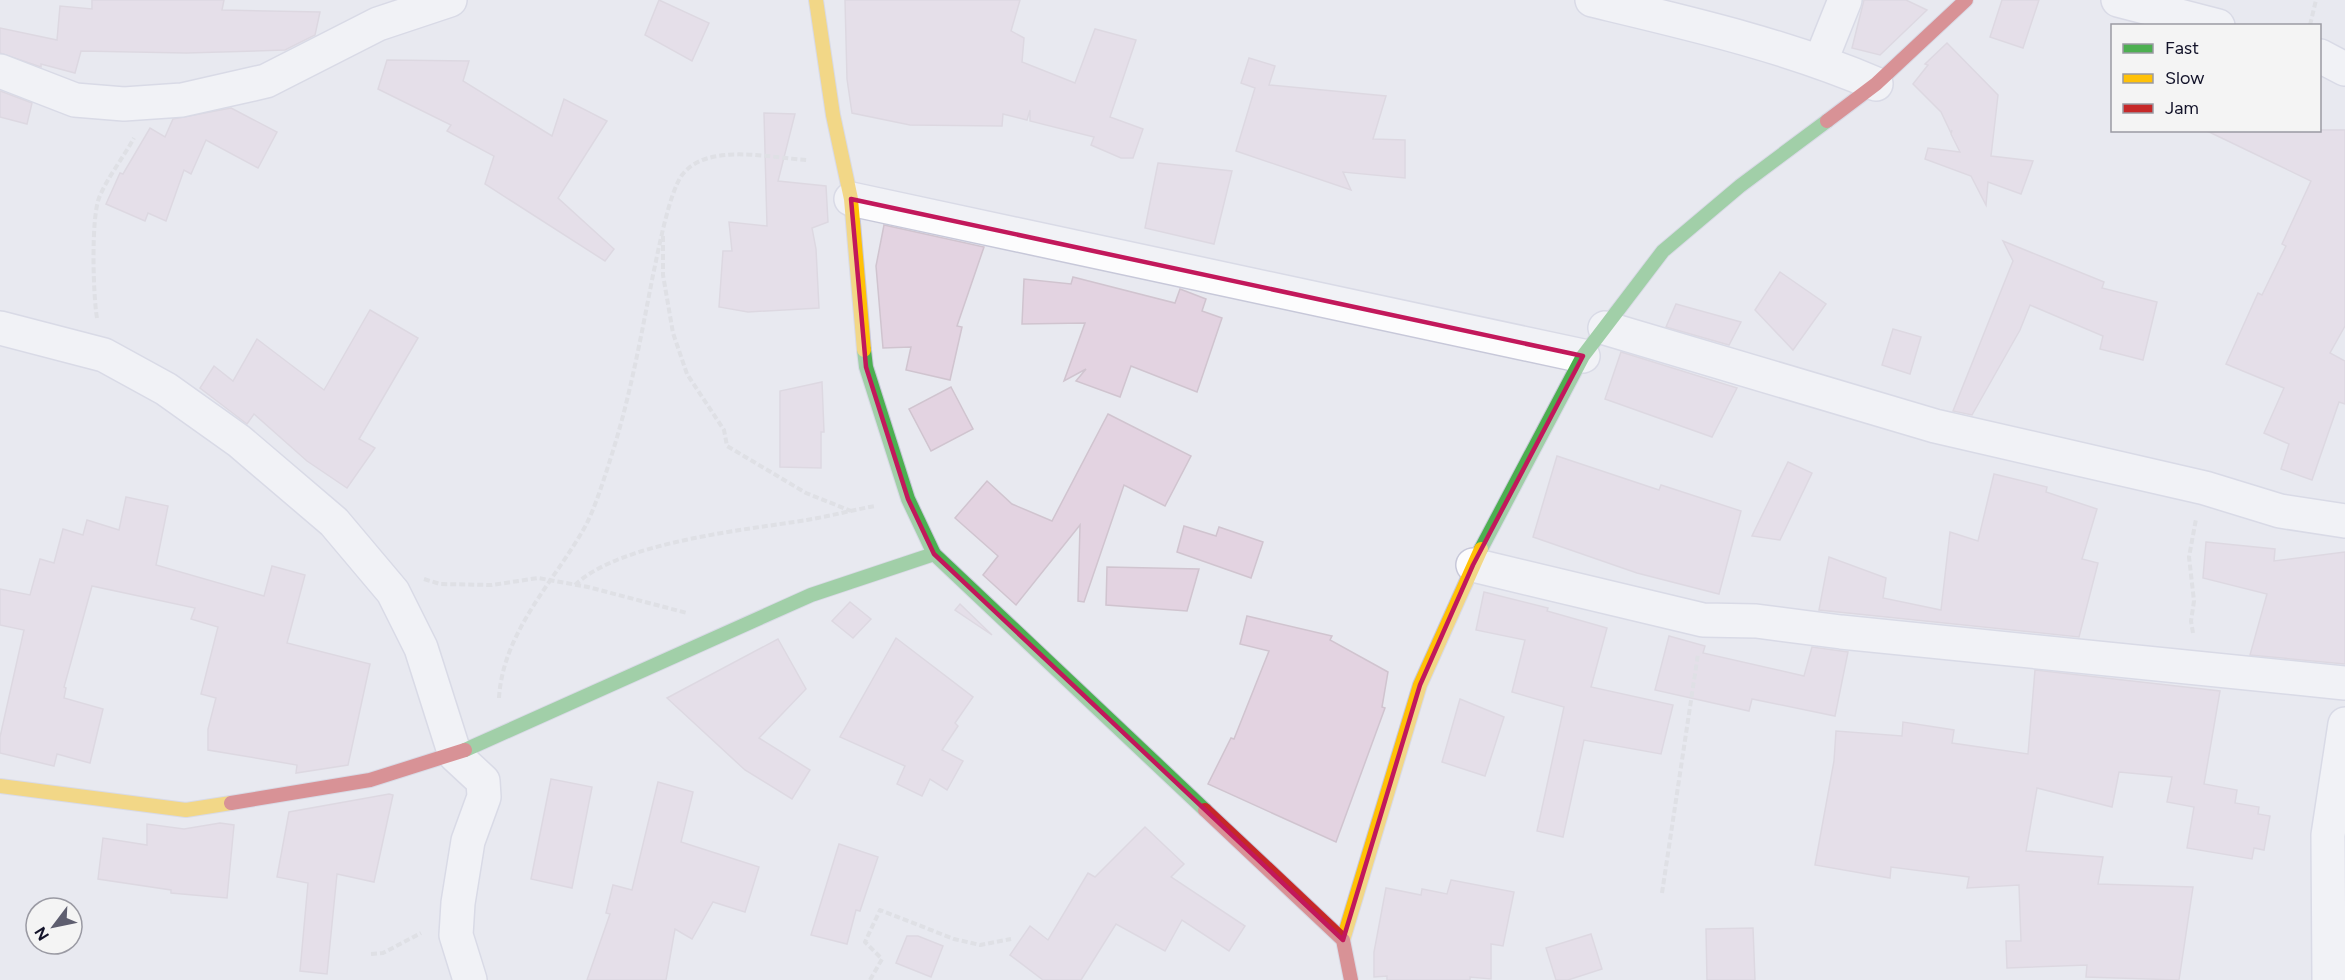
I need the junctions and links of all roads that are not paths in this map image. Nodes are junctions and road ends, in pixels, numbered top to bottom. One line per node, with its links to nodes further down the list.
1 (450, 0): 11 (street)
2 (816, 0): 13 (street)
3 (1592, 0): 9 (street)
4 (1845, 0): 9 (street)
5 (1966, 0): 12 (street)
6 (2118, 0): 7 (street)
7 (2210, 24)
8 (2321, 57): 10 (street)
9 (1821, 60): 12 (street)
10 (2345, 69)
11 (0, 71)
12 (1876, 84): 15 (street)
13 (851, 199): 16 (street); 18 (street)
14 (0, 328): 22 (street)
15 (1605, 328): 16 (street); 17 (street)
16 (1583, 356): 19 (street)
17 (2345, 521)
18 (934, 554): 22 (street); 24 (street)
19 (1473, 565): 20 (street); 24 (street)
20 (2345, 682)
21 (2345, 724): 27 (street)
22 (455, 755): 23 (street); 25 (street)
23 (0, 786)
24 (1343, 940): 26 (street)
25 (470, 980)
26 (1351, 980)
27 (2329, 980)

